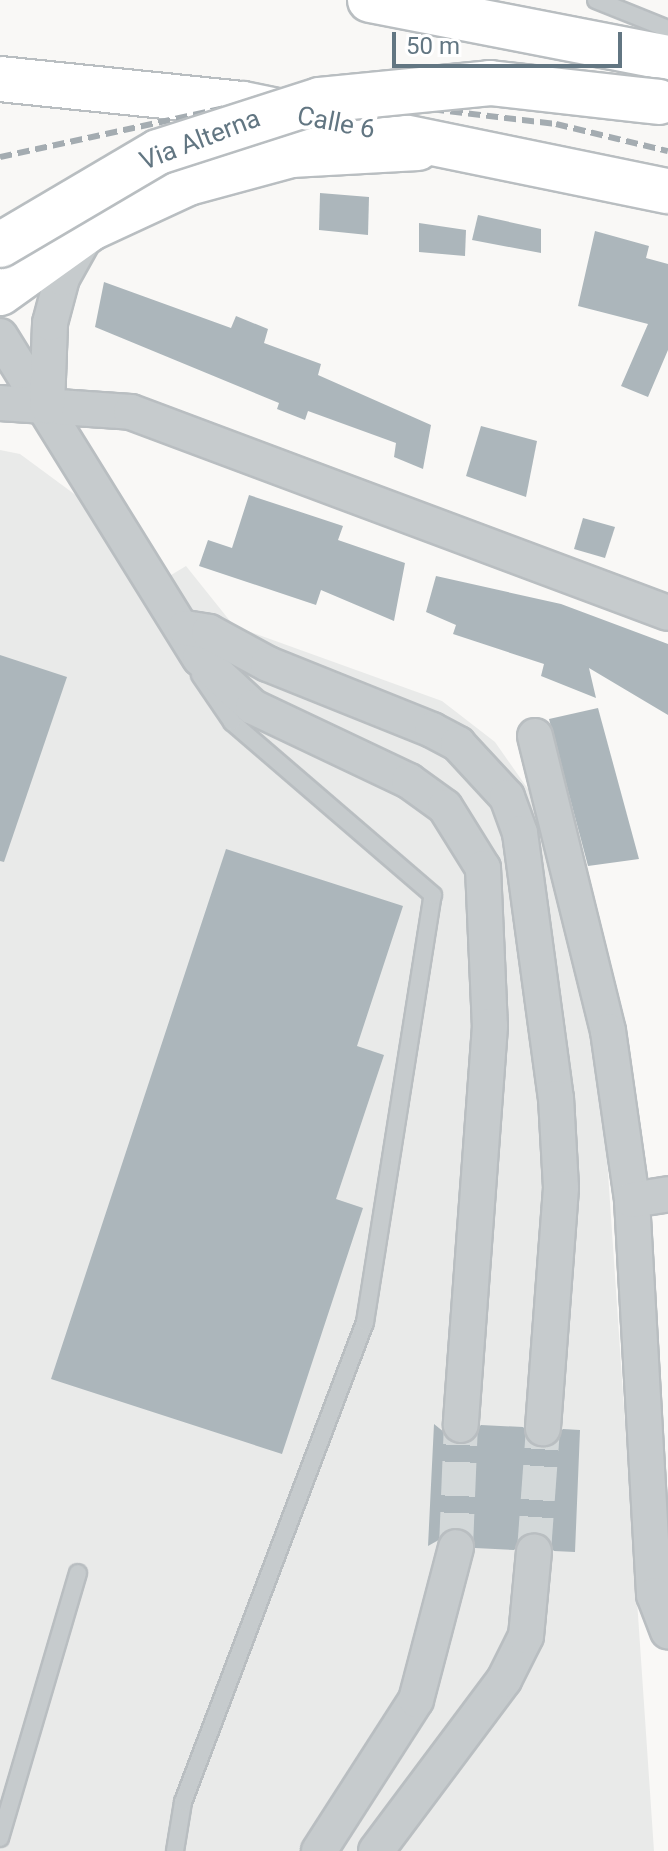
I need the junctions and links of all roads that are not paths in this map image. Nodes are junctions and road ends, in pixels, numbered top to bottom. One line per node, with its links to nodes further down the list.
1 (370, 0): 4 (main road)
2 (596, 0): 3 (lane)
3 (668, 29)
4 (668, 58)
5 (0, 79): 7 (main road, Calle 6)
6 (663, 103): 10 (main road, Via Alterna, bridge)
7 (505, 156): 8 (main road, Calle 6); 9 (main road)
8 (668, 191)
9 (91, 228): 11 (main road); 14 (street)
10 (0, 245)
11 (0, 293)
12 (0, 336): 14 (street)
13 (0, 403): 14 (street)
14 (47, 406): 15 (street); 16 (street)
15 (668, 613)
16 (185, 628): 20 (street); 21 (street); 27 (lane)
17 (535, 736): 19 (street)
18 (668, 1194): 19 (street)
19 (632, 1200): 25 (street)
20 (461, 1425)
21 (543, 1428)
22 (456, 1547): 28 (street)
23 (534, 1551): 29 (street)
24 (78, 1573): 26 (lane)
25 (668, 1631)
26 (0, 1838)
27 (175, 1851)
28 (319, 1851)
29 (376, 1851)

